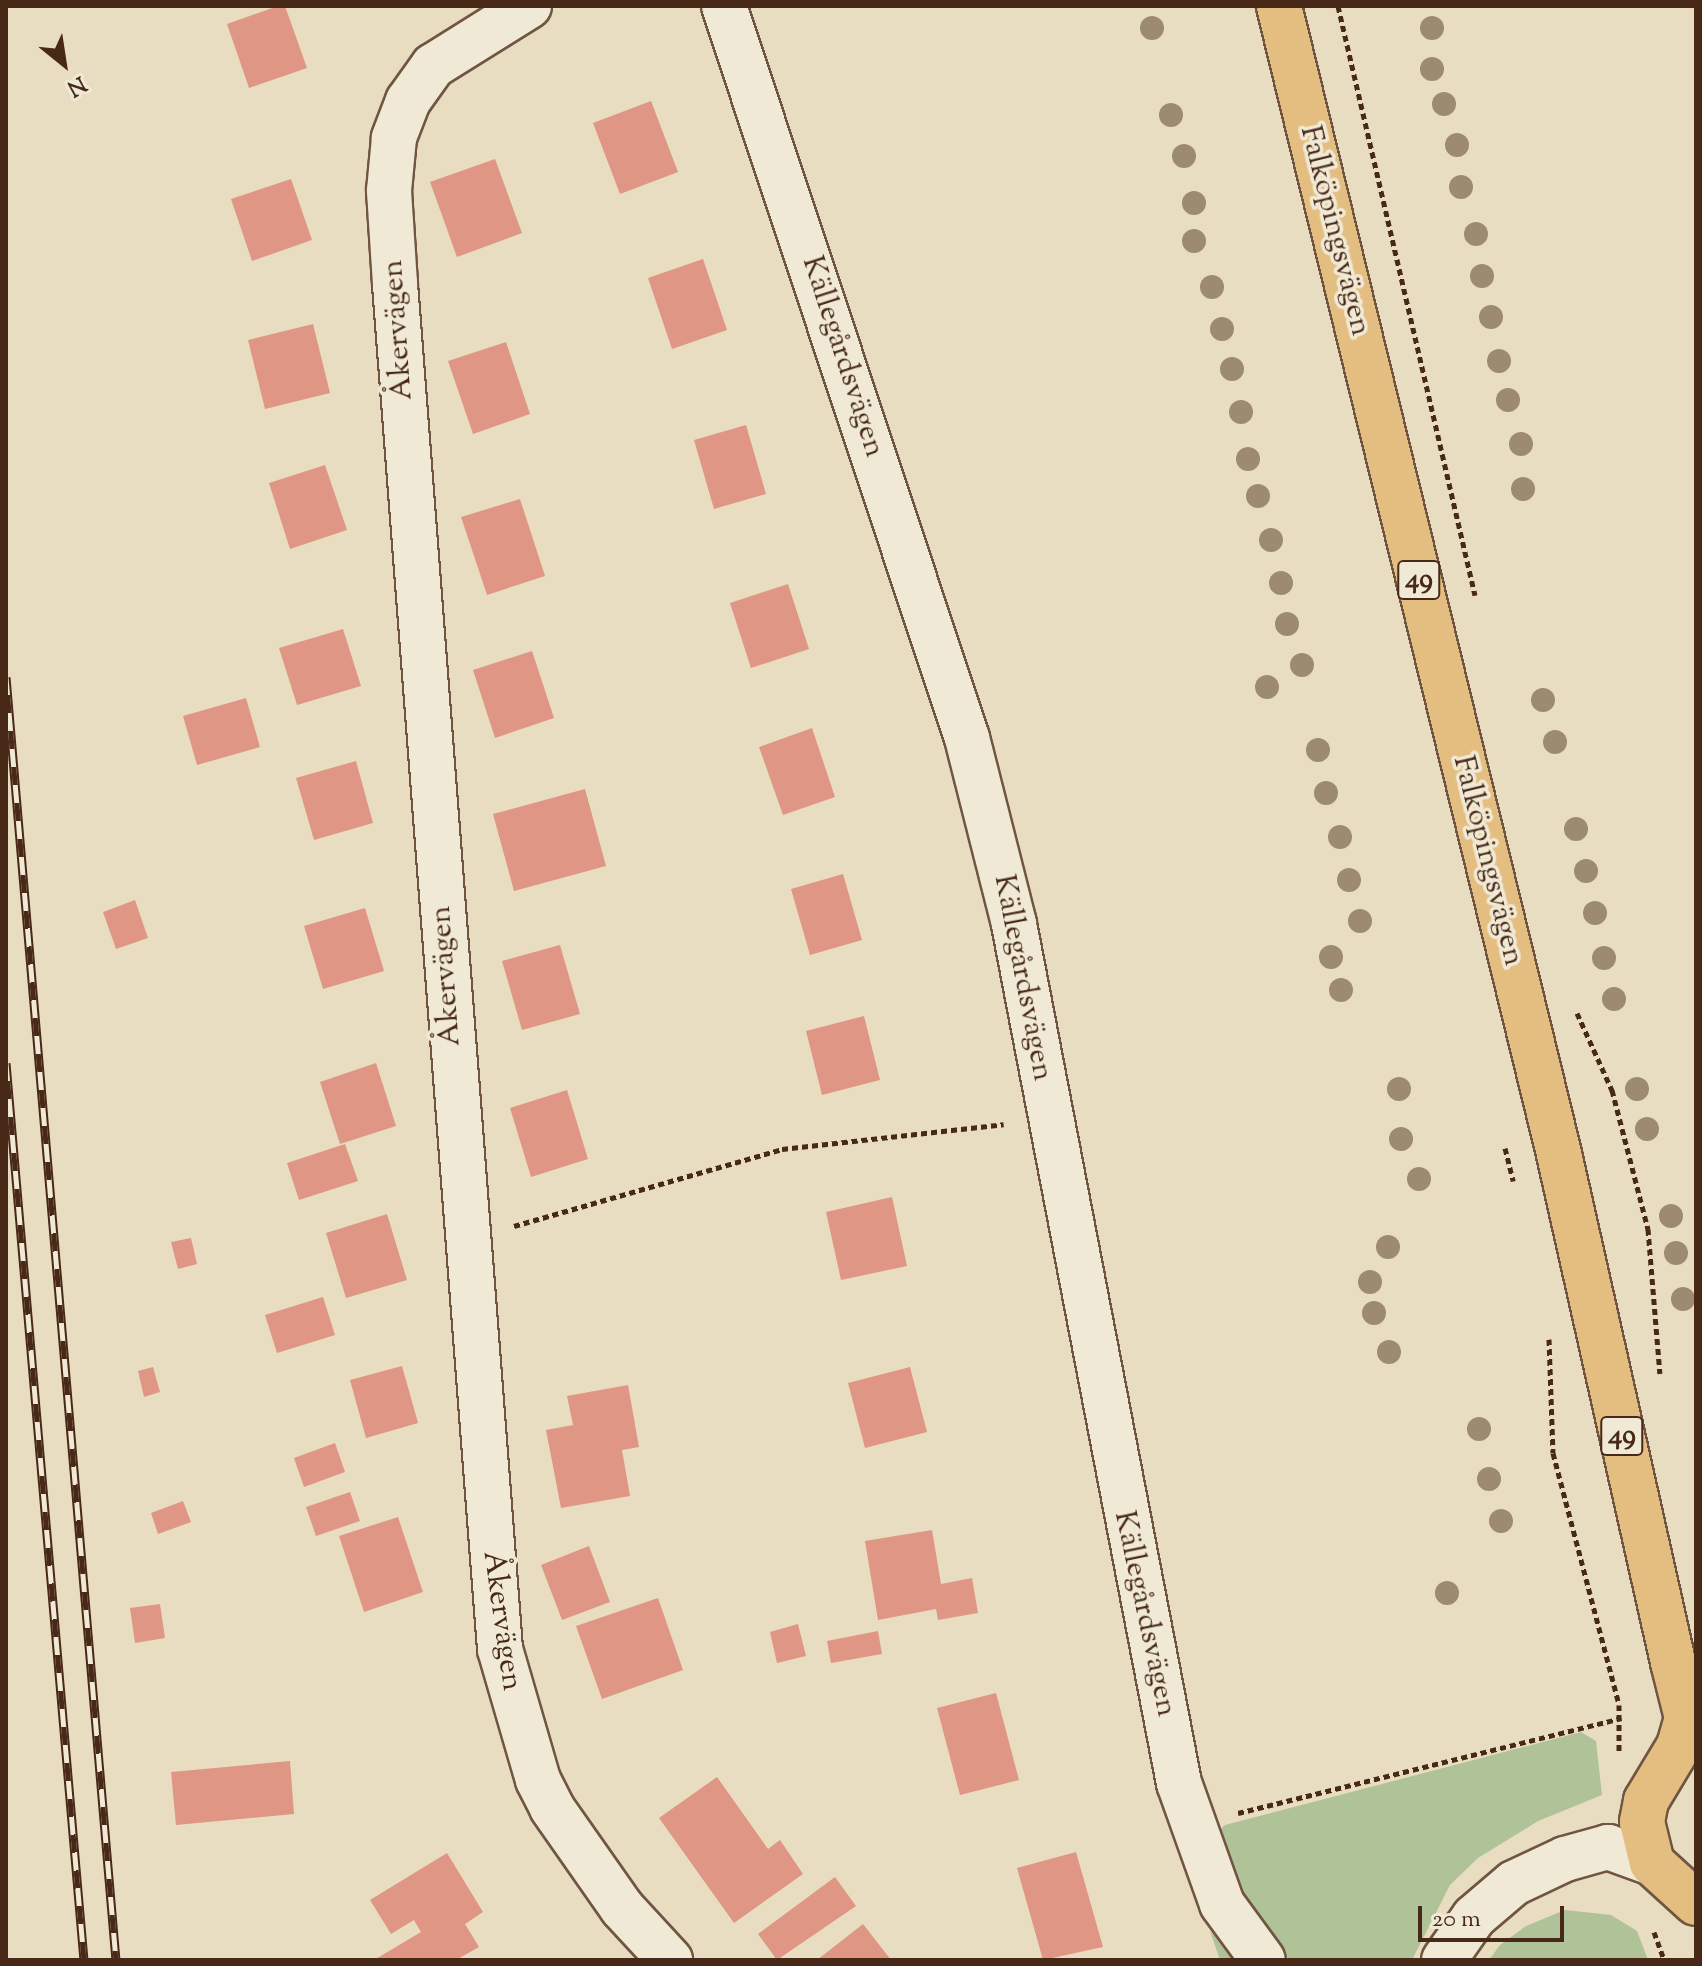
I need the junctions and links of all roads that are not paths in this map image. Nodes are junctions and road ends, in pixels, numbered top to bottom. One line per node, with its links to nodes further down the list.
1 (529, 6): 8 (street, Åkervägen)
2 (724, 6): 9 (street, Källegårdsvägen)
3 (1279, 6): 4 (main road, Falköpingsvägen / 49)
4 (1677, 1757): 5 (street); 6 (main road, 49)
5 (1608, 1847): 6 (street); 10 (street)
6 (1652, 1863): 7 (main road)
7 (1692, 1896)
8 (670, 1960)
9 (1263, 1960)
10 (1444, 1960)

